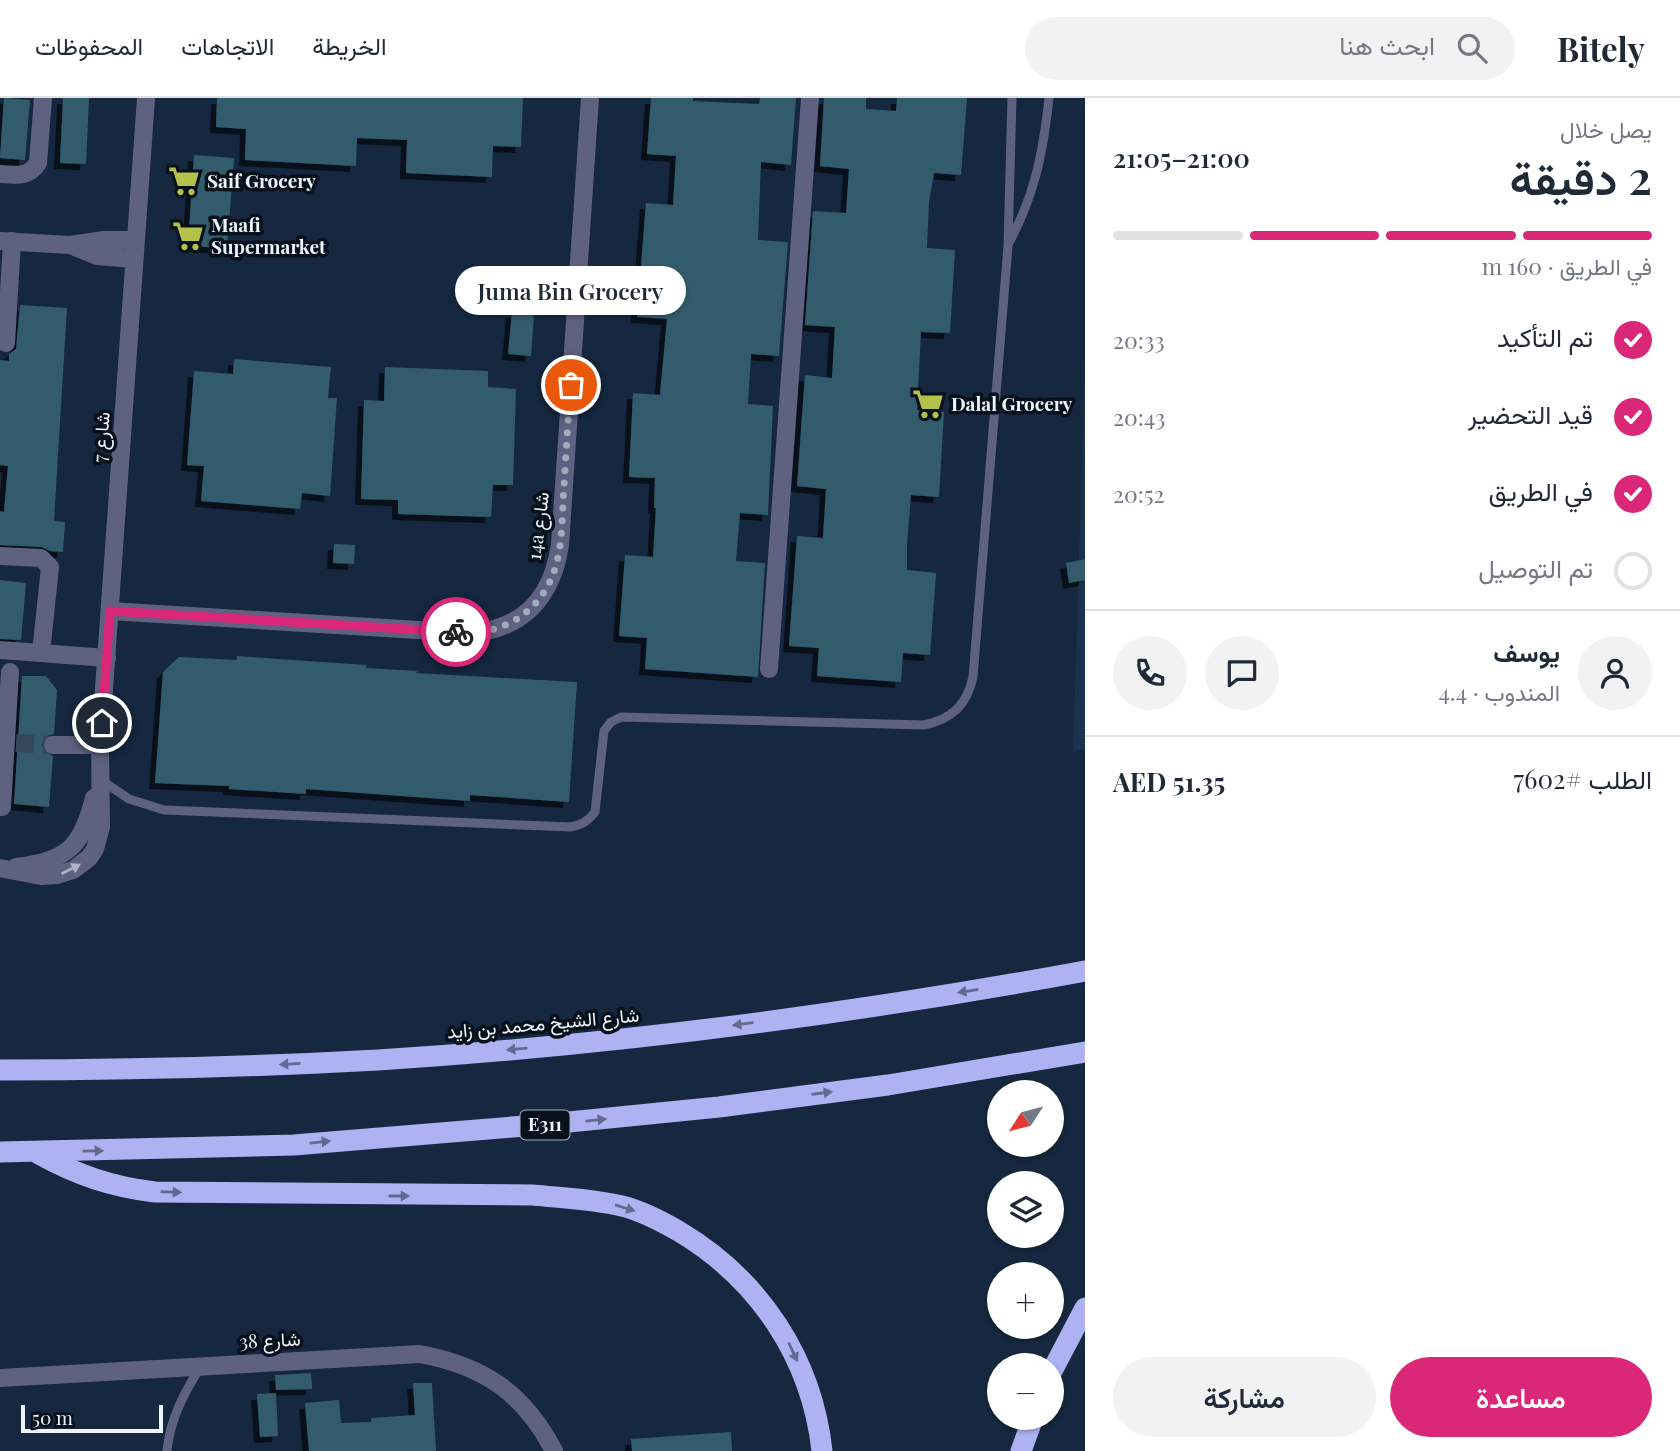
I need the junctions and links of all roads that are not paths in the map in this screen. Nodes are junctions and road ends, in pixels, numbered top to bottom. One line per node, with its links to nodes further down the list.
1 (43, 98): 7 (street)
2 (146, 98): 8 (street, شارع 7)
3 (590, 98): 15 (street, 14a شارع)
4 (810, 98): 19 (street)
5 (1012, 98): 11 (lane)
6 (1049, 98): 11 (lane)
7 (0, 174)
8 (135, 240): 10 (street); 12 (street, شارع 7)
9 (6, 241): 10 (street); 13 (street)
10 (70, 245): 12 (street)
11 (1008, 246): 23 (lane)
12 (134, 259): 15 (street, شارع 7)
13 (6, 343)
14 (0, 556): 17 (street)
15 (110, 611): 18 (street, شارع 7)
16 (0, 650): 17 (street)
17 (41, 653): 18 (street)
18 (107, 658): 22 (street, شارع 7)
19 (769, 669)
20 (10, 672): 24 (street)
21 (53, 745): 22 (street)
22 (100, 745): 23 (street, شارع 7)
23 (99, 779): 25 (street, شارع 7)
24 (2, 807)
25 (3, 868)
26 (1085, 971): 28 (highway, شارع الشيخ محمد بن زايد, one-way to 28)
27 (1085, 1052): 30 (highway, E311, one-way to 27)
28 (0, 1070)
29 (0, 1152): 30 (highway, E311)
30 (38, 1153): 38 (highway, one-way to 38)
31 (1085, 1308): 32 (highway)
32 (1061, 1353)
33 (202, 1366): 34 (street, شارع 38); 36 (lane); 37 (street, شارع 38)
34 (0, 1378)
35 (1029, 1430): 39 (highway)
36 (167, 1451)
37 (554, 1451)
38 (822, 1451)
39 (1021, 1451)

